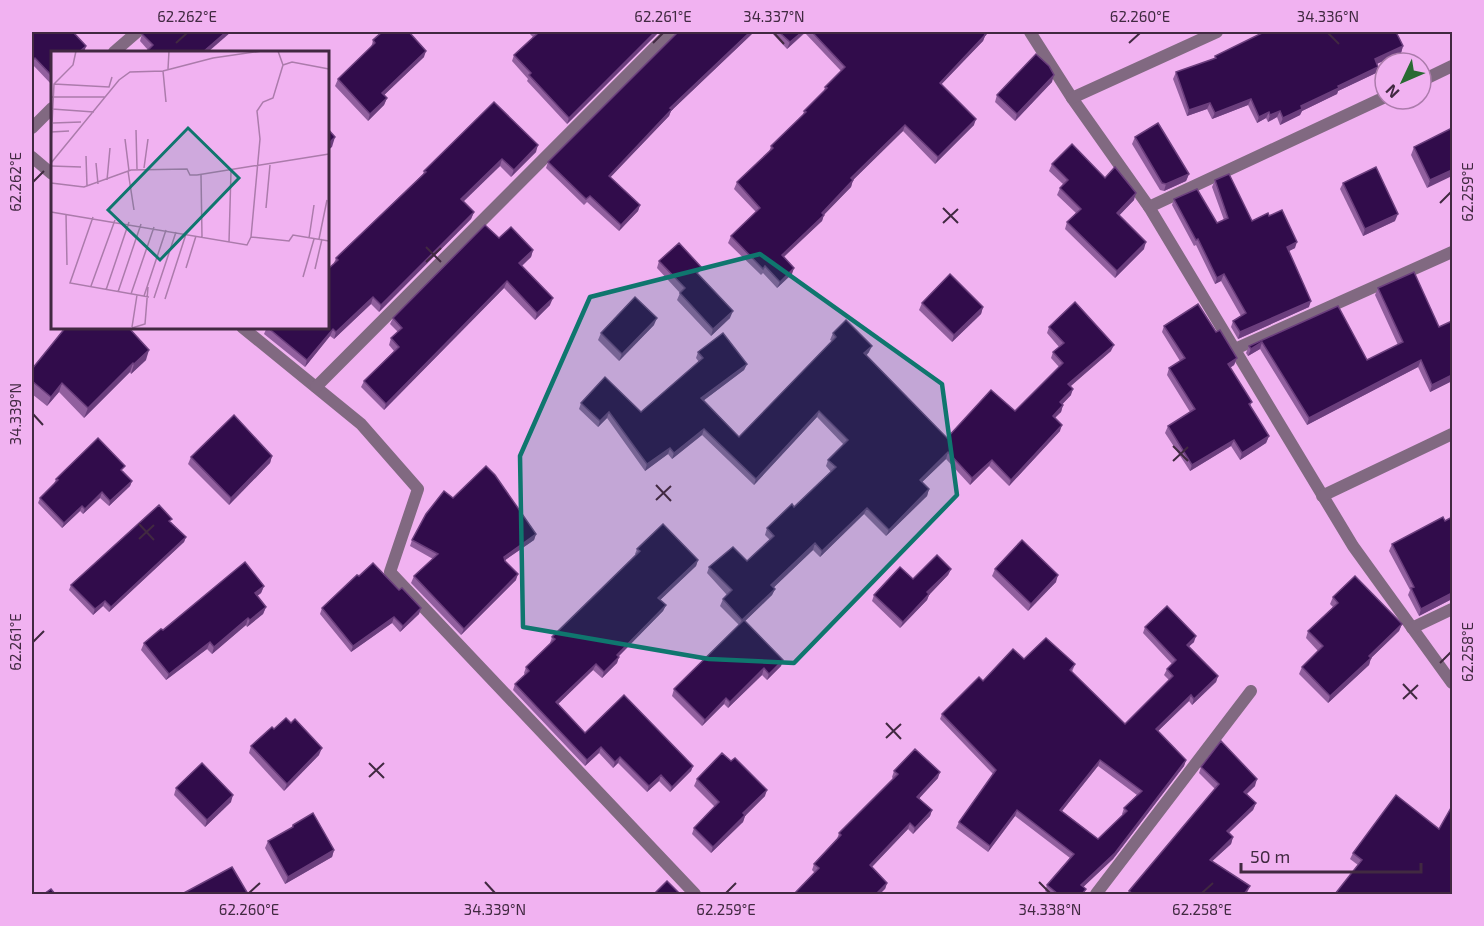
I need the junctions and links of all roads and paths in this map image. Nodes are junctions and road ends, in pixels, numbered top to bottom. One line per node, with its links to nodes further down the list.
1 (137, 32): 5 (street)
2 (670, 32): 18 (street)
3 (1030, 32): 8 (street)
4 (1217, 32): 8 (street)
5 (115, 51)
6 (1452, 66): 7 (street)
7 (1433, 75)
8 (1072, 98): 14 (street)
9 (1373, 104): 14 (street)
10 (51, 109): 11 (street)
11 (32, 128)
12 (32, 157): 13 (street)
13 (51, 173)
14 (1149, 207): 17 (street)
15 (1452, 252): 17 (street)
16 (243, 328): 18 (street)
17 (1235, 349): 20 (street)
18 (316, 387): 25 (street)
19 (1452, 434): 20 (street)
20 (1322, 496): 22 (street)
21 (1452, 609): 22 (street)
22 (1412, 628): 23 (street)
23 (1452, 683)
24 (1251, 691): 26 (street)
25 (695, 894)
26 (1096, 894)

